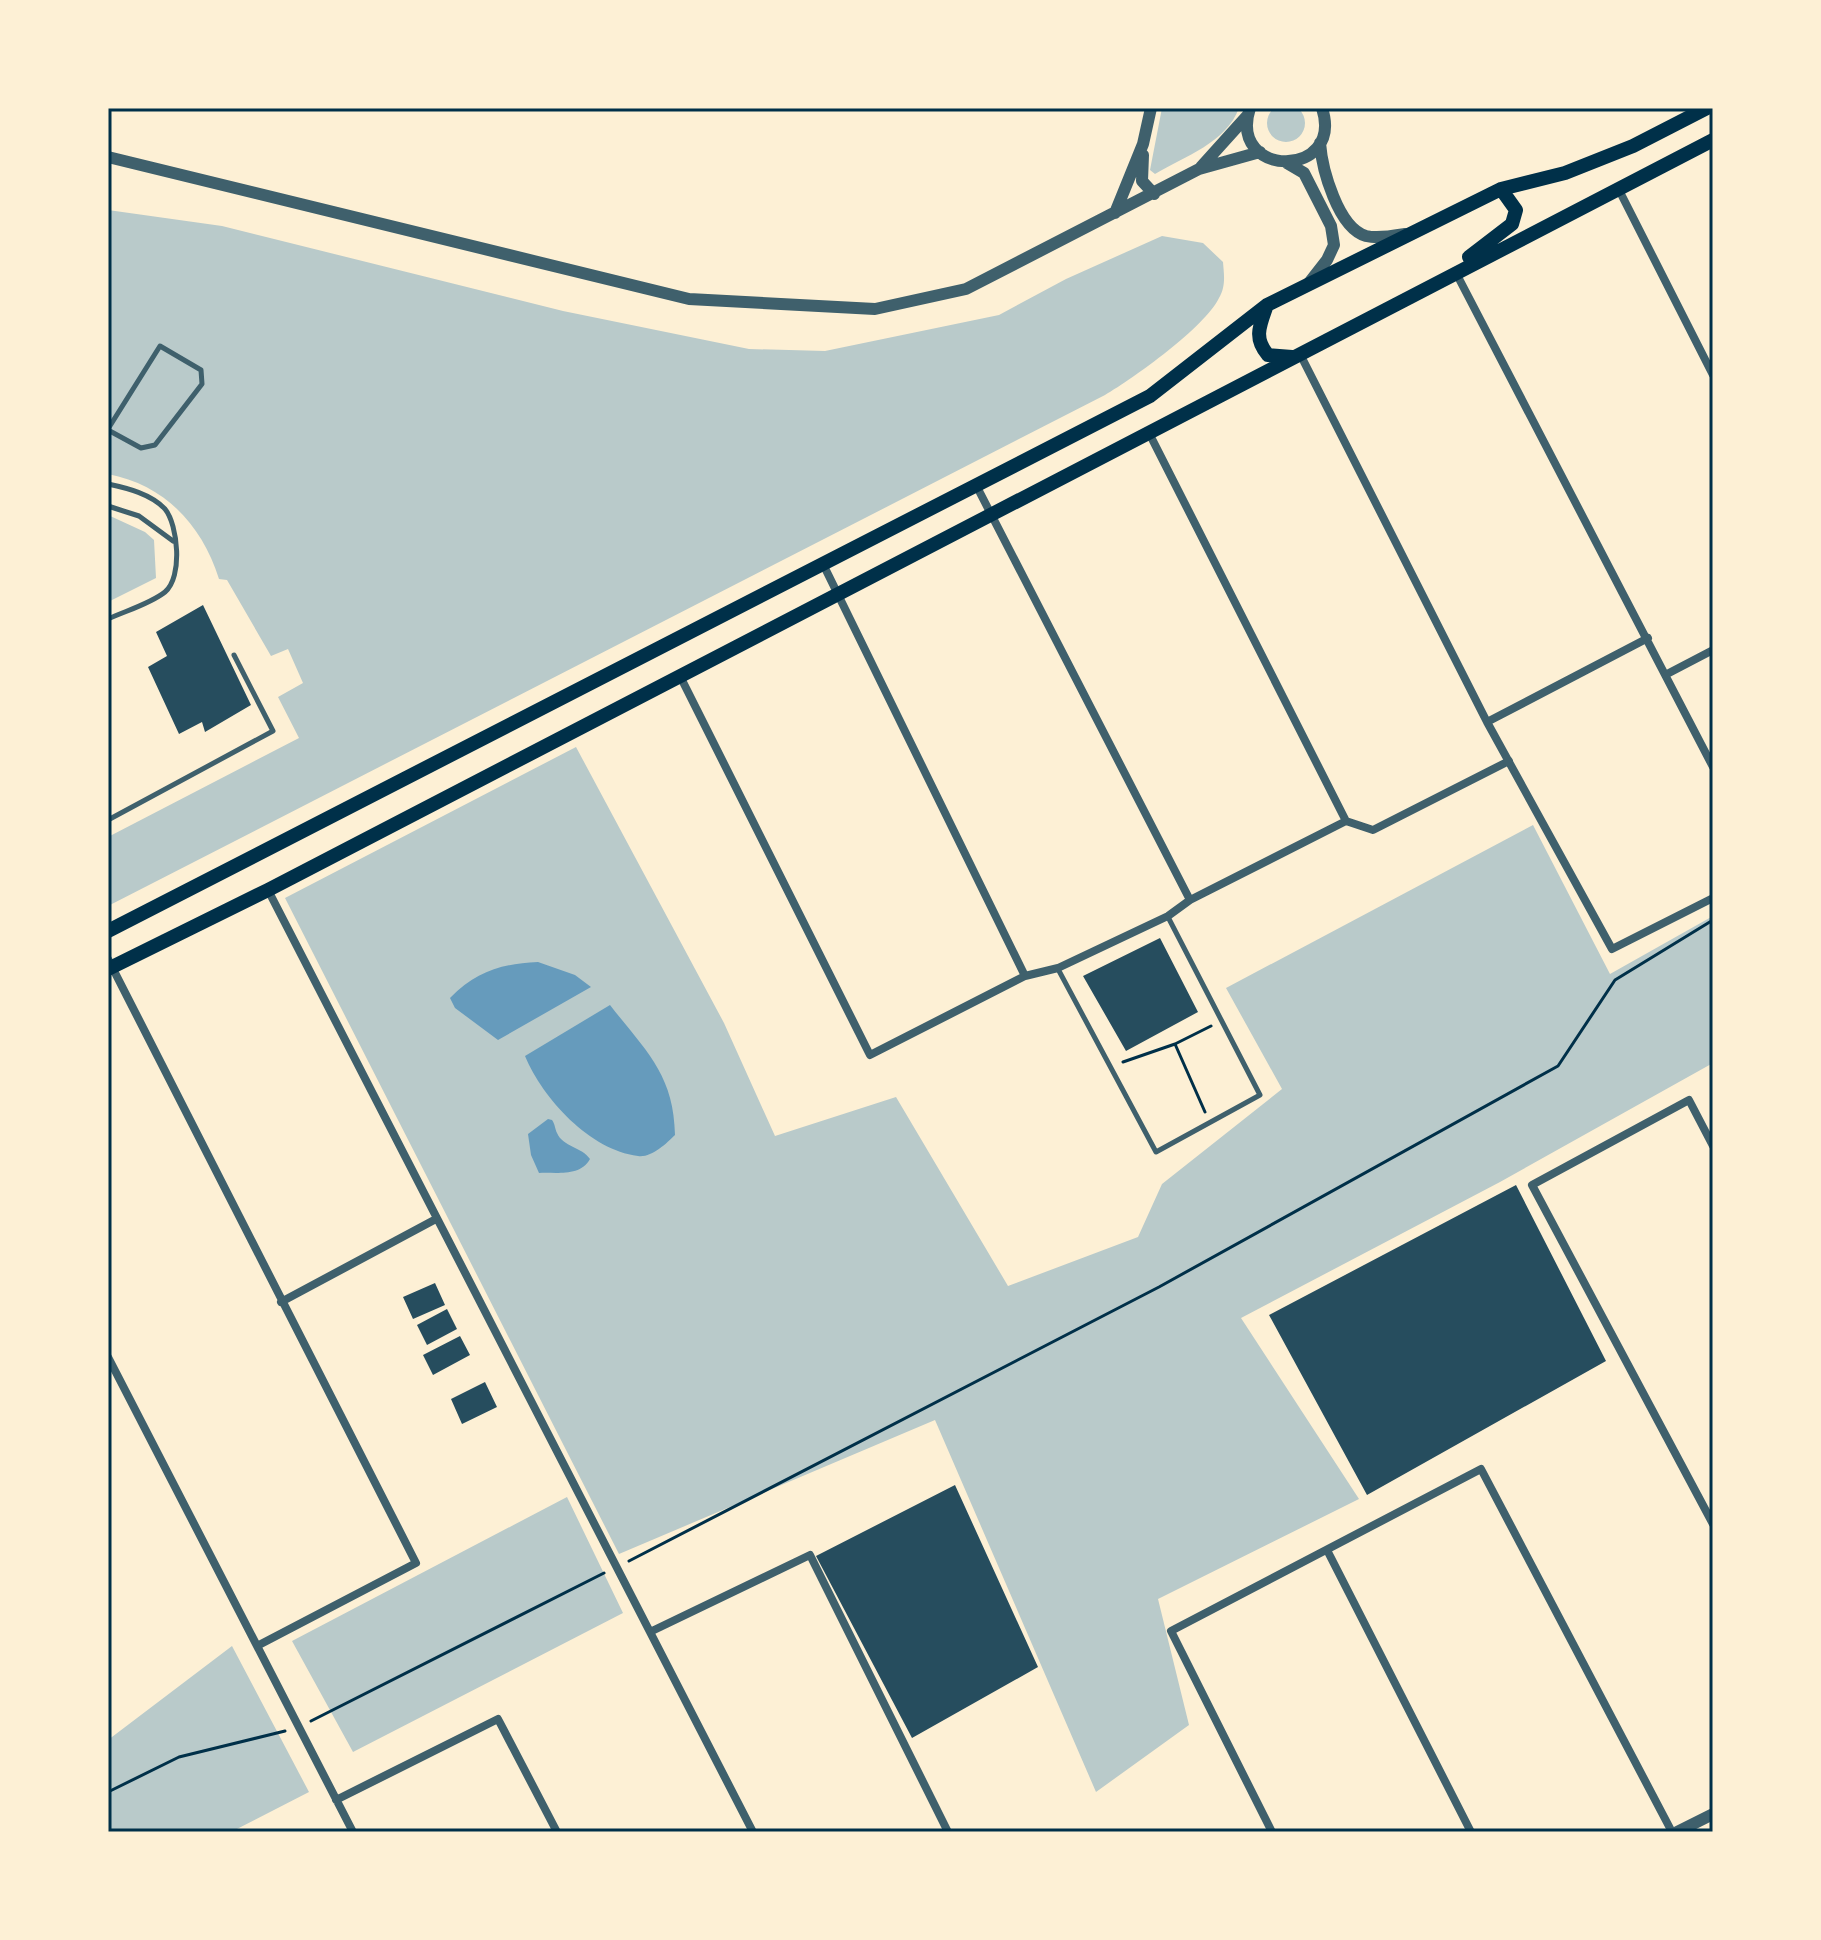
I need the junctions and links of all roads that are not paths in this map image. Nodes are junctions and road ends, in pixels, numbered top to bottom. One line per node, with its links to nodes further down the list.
1 (1151, 108): 7 (street)
2 (1322, 108): 6 (street)
3 (1707, 108): 12 (main road)
4 (1249, 112): 8 (street); 11 (street)
5 (1713, 140): 13 (main road)
6 (1320, 143): 10 (street); 16 (street)
7 (1143, 144): 14 (street); 15 (street)
8 (1260, 152): 10 (street); 11 (street)
9 (108, 157): 15 (street)
10 (1287, 163): 18 (street)
11 (1199, 169): 14 (street)
12 (1501, 189): 16 (main road); 17 (main road)
13 (1619, 190): 17 (main road); 21 (street)
14 (1154, 194): 15 (street)
15 (1115, 213)
16 (1405, 234): 18 (main road)
17 (1455, 271): 20 (main road); 32 (street)
18 (1306, 287): 19 (main road)
19 (1267, 305): 20 (main road); 25 (main road)
20 (1296, 355): 23 (main road); 37 (street)
21 (1713, 375)
22 (108, 429): 22 (lane)
23 (1149, 433): 27 (main road); 41 (street)
24 (108, 484): 28 (lane)
25 (976, 485): 27 (street); 29 (main road)
26 (108, 506): 28 (lane)
27 (991, 516): 30 (main road); 44 (street)
28 (174, 542): 31 (lane)
29 (823, 564): 30 (street); 46 (main road)
30 (838, 594): 36 (main road); 49 (street)
31 (108, 619)
32 (1648, 638): 35 (street); 37 (street)
33 (1713, 650): 35 (street)
34 (234, 655): 40 (lane)
35 (1667, 674): 39 (street)
36 (680, 676): 42 (main road); 49 (street)
37 (1487, 722): 38 (street)
38 (1509, 761): 41 (street); 43 (street)
39 (1713, 767)
40 (108, 820)
41 (1346, 821): 44 (street)
42 (268, 890): 47 (main road); 51 (street)
43 (1713, 898)
44 (1190, 900): 45 (street)
45 (1168, 916): 48 (street); 48 (lane)
46 (108, 931)
47 (109, 965): 52 (street)
48 (1058, 968): 49 (street)
49 (1025, 976)
50 (1713, 1146): 54 (street)
51 (436, 1219): 52 (street); 56 (street)
52 (281, 1302): 57 (street)
53 (108, 1357): 57 (street)
54 (1713, 1524)
55 (1327, 1550): 64 (street); 65 (street); 66 (street)
56 (652, 1631): 62 (street); 63 (street)
57 (257, 1646): 58 (street)
58 (336, 1800): 60 (street); 61 (street)
59 (1713, 1814): 66 (street)
60 (353, 1832)
61 (557, 1832)
62 (753, 1832)
63 (948, 1832)
64 (1272, 1832)
65 (1471, 1832)
66 (1674, 1832)

